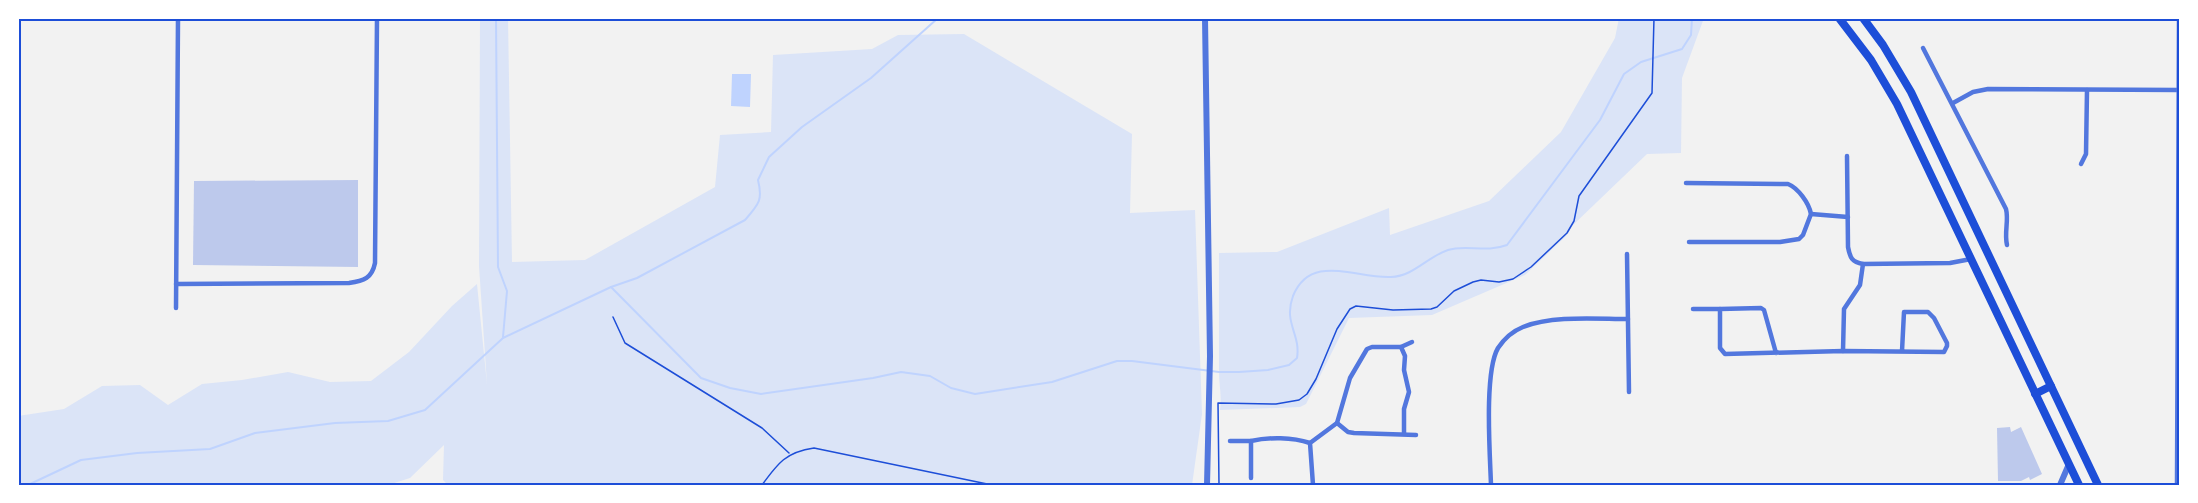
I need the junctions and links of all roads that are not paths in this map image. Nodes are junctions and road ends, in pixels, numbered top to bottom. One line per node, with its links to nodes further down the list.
1 (178, 18): 23 (street)
2 (377, 18): 23 (street)
3 (1206, 18): 44 (street)
4 (1839, 18): 21 (highway)
5 (1863, 18): 33 (highway)
6 (2179, 18): 7 (street)
7 (2180, 25): 10 (street)
8 (1923, 48): 11 (street)
9 (2087, 90): 10 (street); 11 (street); 13 (street)
10 (2178, 90): 14 (street)
11 (1953, 103): 19 (street)
12 (1847, 156): 17 (street)
13 (2081, 164)
14 (2179, 169): 50 (street)
15 (1686, 183): 16 (street)
16 (1811, 214): 17 (street); 18 (street)
17 (1848, 218): 22 (street)
18 (1689, 242)
19 (2007, 245)
20 (1627, 254): 27 (street)
21 (1971, 259): 22 (street); 35 (highway)
22 (1863, 264): 30 (street)
23 (176, 284): 24 (street)
24 (176, 308)
25 (1694, 309): 26 (street)
26 (1720, 309): 32 (street); 32 (street)
27 (1628, 319): 34 (street); 46 (street)
28 (1412, 342): 29 (street)
29 (1401, 347): 36 (street); 37 (street)
30 (1843, 351): 31 (street); 32 (street)
31 (1902, 351): 31 (street)
32 (1776, 353)
33 (2051, 386): 35 (highway); 49 (highway)
34 (1629, 392)
35 (2035, 394): 42 (highway)
36 (1337, 423): 37 (street); 41 (street)
37 (1404, 433): 38 (street)
38 (1416, 435)
39 (1230, 441): 40 (street)
40 (1251, 441): 41 (street); 43 (street)
41 (1310, 443): 45 (street)
42 (2069, 464): 47 (street); 48 (highway)
43 (1251, 478)
44 (1207, 485)
45 (1313, 485)
46 (1491, 485)
47 (2060, 485)
48 (2079, 485)
49 (2098, 485)
50 (2177, 485)

